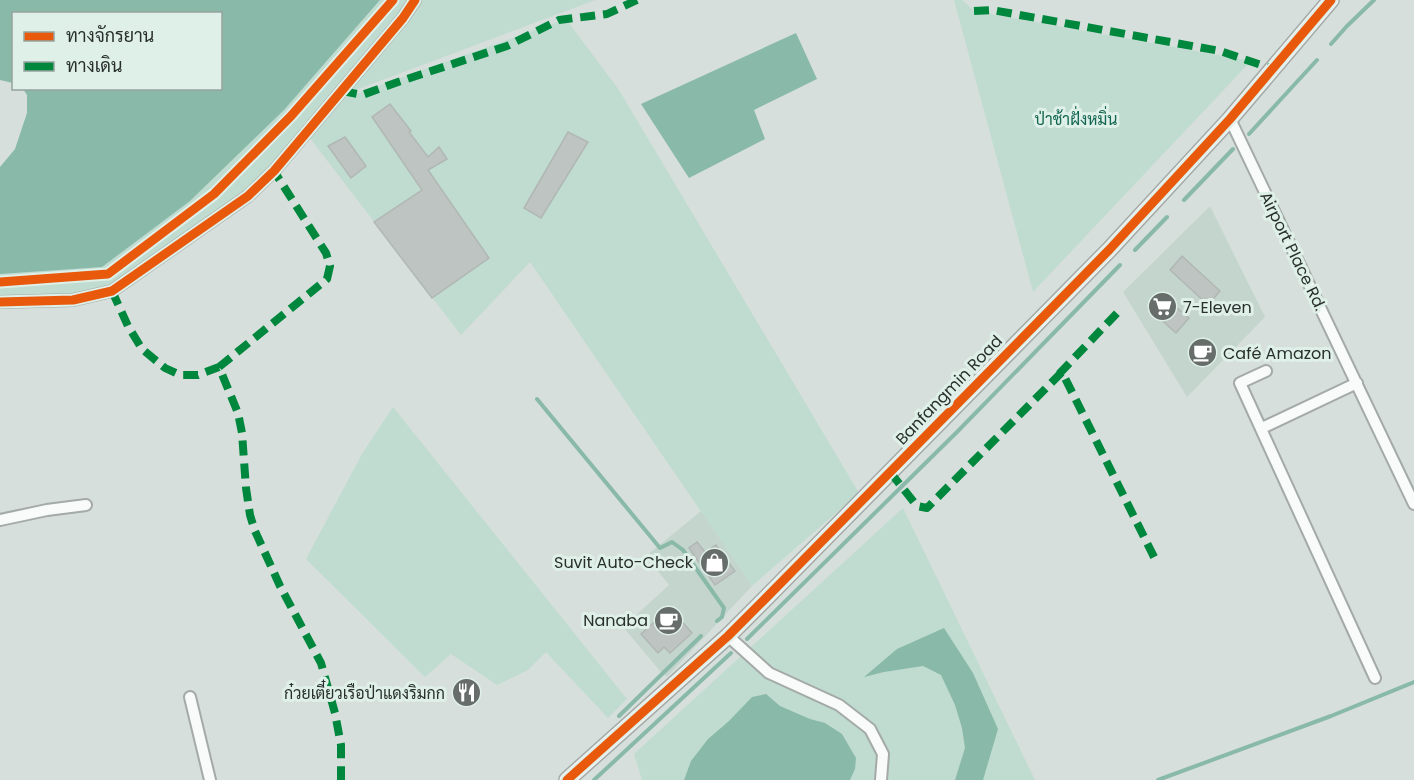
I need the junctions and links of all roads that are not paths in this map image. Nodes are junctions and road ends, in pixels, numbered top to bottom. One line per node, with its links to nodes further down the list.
1 (416, 0): 4 (street)
2 (1331, 0): 3 (street, Banfangmin Road)
3 (1230, 119): 6 (street, Airport Place Rd.); 11 (street, Banfangmin Road)
4 (0, 302)
5 (1266, 371): 7 (street)
6 (1357, 383): 7 (street); 8 (street, Airport Place Rd.)
7 (1262, 428): 12 (street)
8 (1414, 504)
9 (86, 506): 10 (street)
10 (0, 520)
11 (728, 636): 15 (street, Banfangmin Road); 16 (street)
12 (1375, 678)
13 (190, 697): 14 (street)
14 (210, 780)
15 (567, 780)
16 (881, 780)

